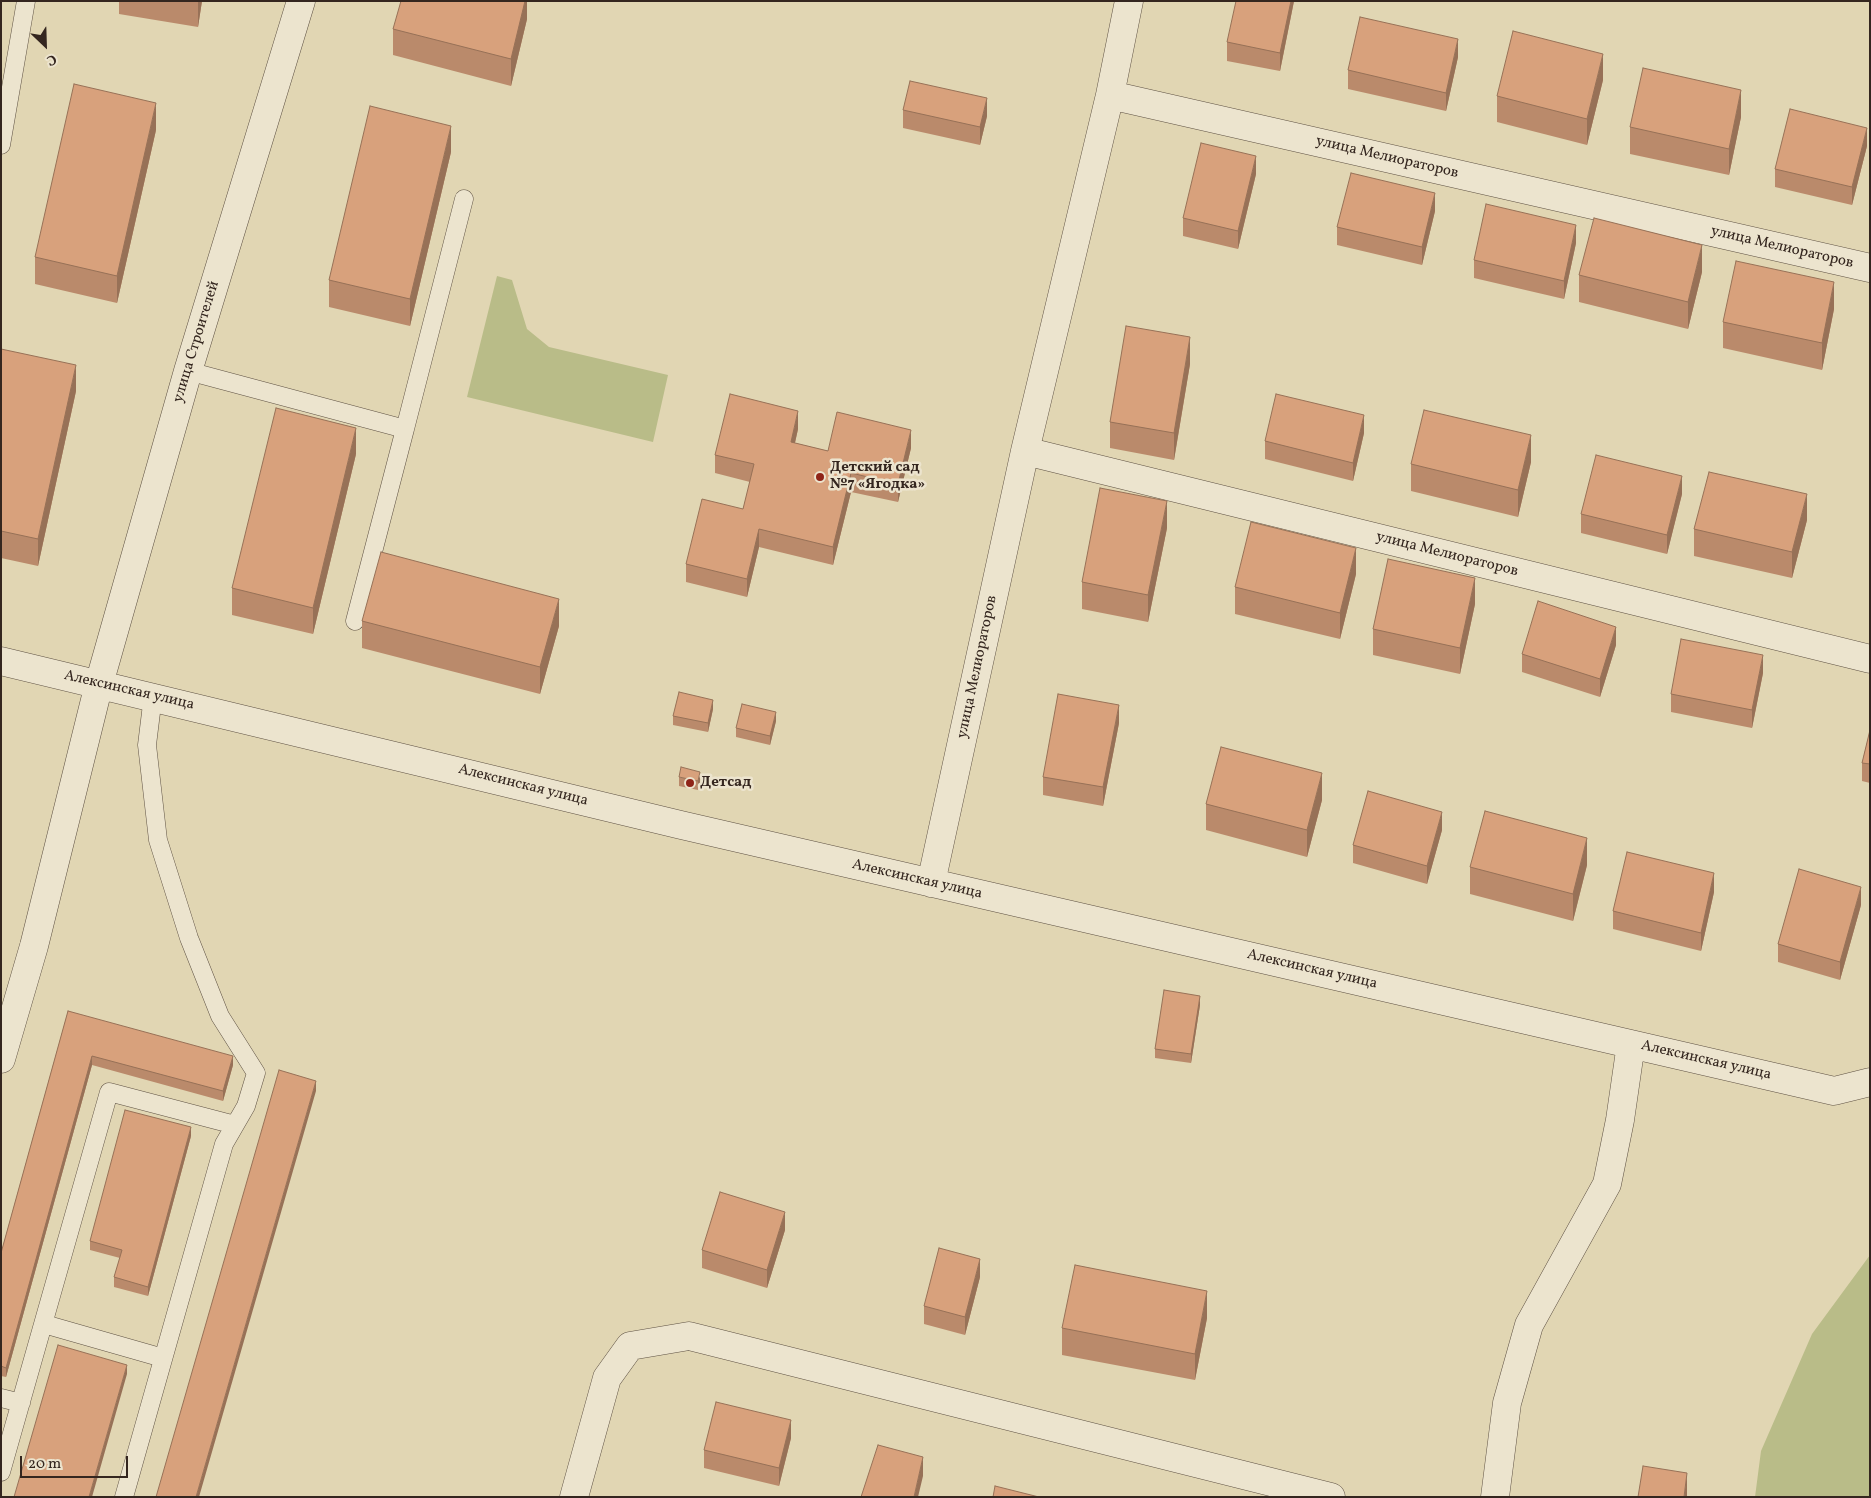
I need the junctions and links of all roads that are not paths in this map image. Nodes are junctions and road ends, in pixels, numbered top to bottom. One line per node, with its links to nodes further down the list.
1 (26, 1): 5 (lane)
2 (302, 1): 8 (street, улица Строителей)
3 (1129, 1): 4 (street, улица Мелиораторов)
4 (1110, 95): 7 (street, улица Мелиораторов); 10 (street, улица Мелиораторов)
5 (1, 145)
6 (464, 199): 9 (lane)
7 (1870, 268)
8 (188, 371): 9 (lane); 14 (street, улица Строителей)
9 (405, 429): 11 (lane)
10 (1025, 451): 12 (street, улица Мелиораторов); 16 (street, улица Мелиораторов)
11 (354, 621)
12 (1870, 659)
13 (1, 661): 14 (street, Алексинская улица)
14 (99, 684): 15 (street, Алексинская улица); 18 (street, улица Строителей)
15 (153, 696): 16 (street, Алексинская улица); 20 (lane)
16 (931, 883): 17 (street, Алексинская улица)
17 (1631, 1044): 19 (street, Алексинская улица); 29 (street)
18 (1, 1059)
19 (1870, 1082)
20 (235, 1126): 21 (lane); 22 (lane)
21 (44, 1324): 22 (lane); 24 (lane)
22 (163, 1358): 26 (lane)
23 (1, 1398): 24 (lane)
24 (21, 1403): 25 (lane)
25 (1, 1472)
26 (124, 1497)
27 (574, 1497): 28 (street)
28 (1331, 1497)
29 (1494, 1497)

